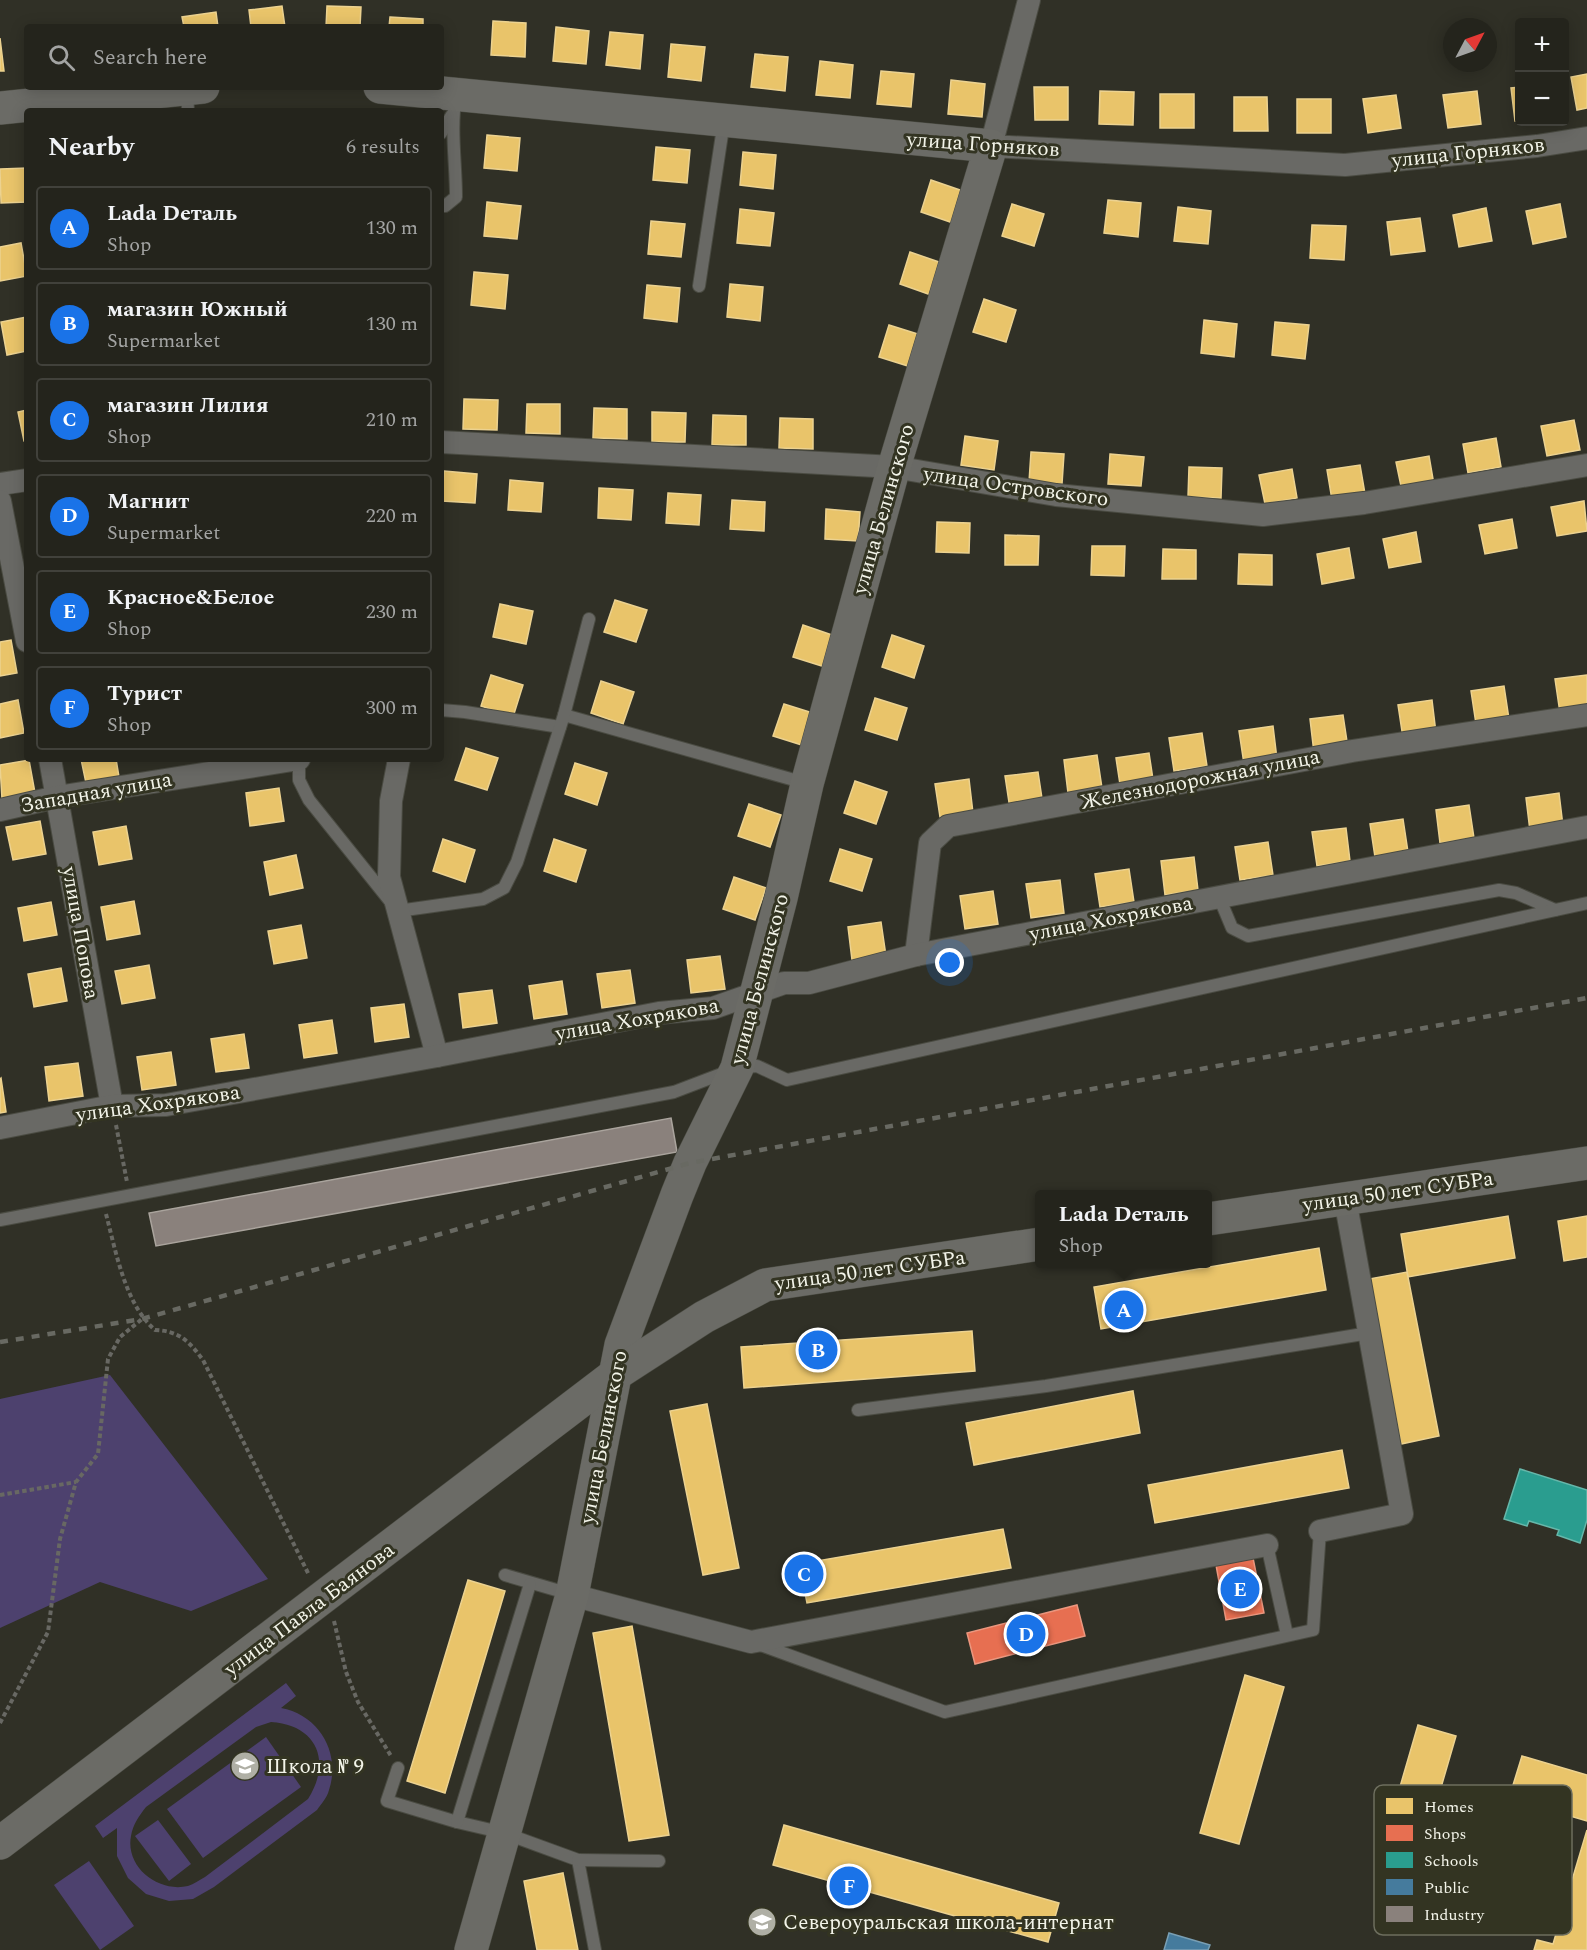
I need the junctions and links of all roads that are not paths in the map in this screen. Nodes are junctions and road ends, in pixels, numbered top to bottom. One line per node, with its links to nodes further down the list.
1 (1029, 0): 9 (street, улица Белинского)
2 (392, 90): 4 (street, улица Горняков)
3 (193, 95): 5 (street)
4 (454, 105): 6 (street, улица Горняков); 7 (lane); 10 (lane)
5 (0, 108)
6 (724, 120): 9 (street, улица Горняков); 11 (lane)
7 (444, 127)
8 (1587, 138): 9 (street, улица Горняков)
9 (991, 146): 14 (street, улица Белинского)
10 (444, 206)
11 (699, 286)
12 (444, 442): 14 (street, улица Островского)
13 (1587, 465): 14 (street, улица Островского)
14 (894, 467): 27 (street, улица Белинского)
15 (24, 480): 16 (street)
16 (0, 484)
17 (0, 501): 19 (street)
18 (589, 620): 22 (lane)
19 (24, 625)
20 (444, 710): 22 (lane)
21 (1587, 715): 35 (street, Железнодорожная улица)
22 (562, 721): 27 (lane); 34 (lane)
23 (51, 762): 28 (street, улица Попова)
24 (280, 762): 28 (street, Западная улица)
25 (299, 762): 34 (lane)
26 (398, 762): 34 (street)
27 (807, 784): 36 (street, улица Белинского)
28 (57, 797): 29 (street, Западная улица); 39 (street, улица Попова)
29 (0, 810)
30 (1587, 827): 31 (street, улица Хохрякова)
31 (1219, 897): 33 (lane); 35 (street, улица Хохрякова)
32 (1587, 903): 33 (lane)
33 (1555, 910): 38 (lane)
34 (398, 911): 37 (street)
35 (916, 955): 36 (street, улица Хохрякова)
36 (757, 993): 37 (street, улица Хохрякова); 38 (street, улица Белинского)
37 (437, 1056): 39 (street, улица Хохрякова)
38 (737, 1068): 44 (lane); 47 (street, улица Белинского)
39 (112, 1106): 40 (street, улица Хохрякова)
40 (0, 1128)
41 (1587, 1162): 42 (street, улица 50 лет СУБРа)
42 (1345, 1199): 43 (street, улица 50 лет СУБРа); 46 (street)
43 (1212, 1218)
44 (0, 1220)
45 (1035, 1245): 47 (street, улица 50 лет СУБРа)
46 (1369, 1333): 48 (lane); 49 (street)
47 (616, 1374): 53 (street, улица Белинского); 59 (street, улица Павла Баянова)
48 (858, 1410)
49 (1320, 1531): 54 (lane)
50 (1267, 1545): 54 (lane); 55 (street)
51 (505, 1575): 52 (lane)
52 (530, 1584): 53 (lane); 57 (lane)
53 (572, 1595): 55 (street); 58 (street, улица Белинского)
54 (1287, 1635): 55 (lane)
55 (751, 1642)
56 (398, 1768): 57 (lane)
57 (457, 1822): 58 (lane)
58 (504, 1833): 60 (lane); 62 (street, улица Белинского)
59 (0, 1843)
60 (578, 1860): 61 (lane); 63 (lane)
61 (660, 1861)
62 (471, 1950)
63 (595, 1950)

